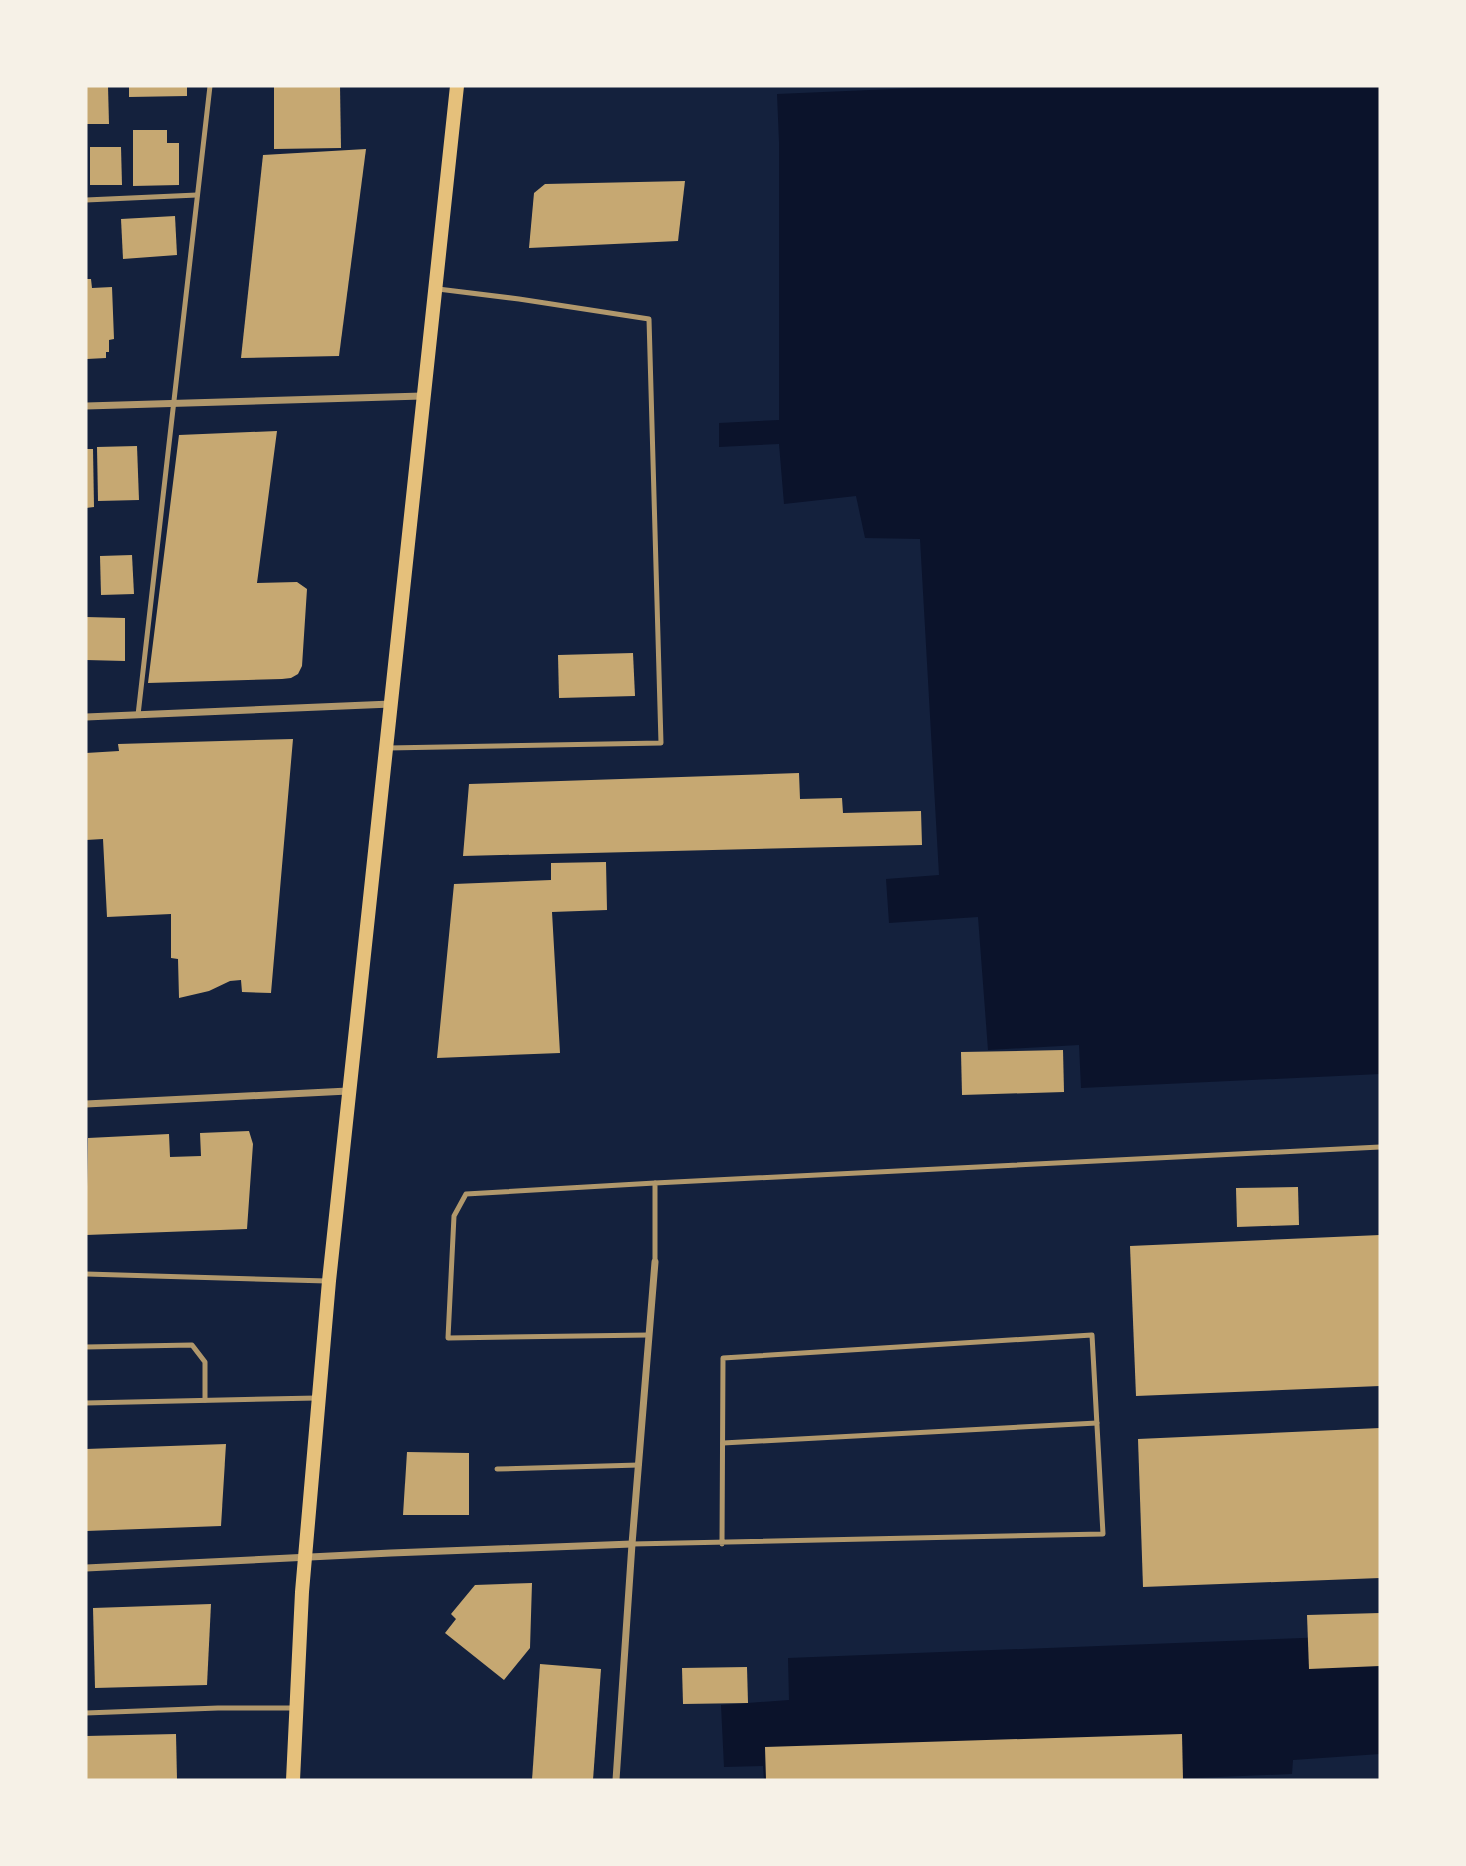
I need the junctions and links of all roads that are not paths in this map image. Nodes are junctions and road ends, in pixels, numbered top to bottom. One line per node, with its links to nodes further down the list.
1 (210, 86): 3 (lane)
2 (457, 86): 5 (main road)
3 (197, 195): 4 (lane); 7 (lane)
4 (86, 200)
5 (435, 289): 6 (main road); 12 (lane)
6 (422, 396): 7 (street); 9 (main road)
7 (175, 402): 8 (street); 10 (lane)
8 (86, 406)
9 (391, 704): 10 (street); 12 (main road)
10 (138, 715): 11 (street)
11 (86, 718)
12 (386, 748): 13 (main road)
13 (348, 1091): 14 (street); 19 (main road)
14 (86, 1104)
15 (1380, 1147): 16 (lane)
16 (655, 1183): 17 (lane); 20 (lane)
17 (655, 1262): 20 (street)
18 (86, 1274): 19 (lane)
19 (329, 1281): 22 (main road)
20 (649, 1335): 27 (street)
21 (86, 1347): 23 (lane)
22 (319, 1398): 23 (lane); 31 (main road)
23 (205, 1400): 24 (lane)
24 (86, 1403)
25 (1097, 1423): 26 (lane); 26 (lane); 30 (lane)
26 (723, 1443): 30 (lane)
27 (639, 1465): 28 (lane); 29 (street)
28 (497, 1468)
29 (632, 1544): 30 (lane); 31 (street); 36 (street)
30 (722, 1544)
31 (305, 1557): 32 (street); 33 (main road)
32 (86, 1568)
33 (296, 1709): 34 (lane); 35 (main road)
34 (86, 1713)
35 (293, 1780)
36 (617, 1780)

